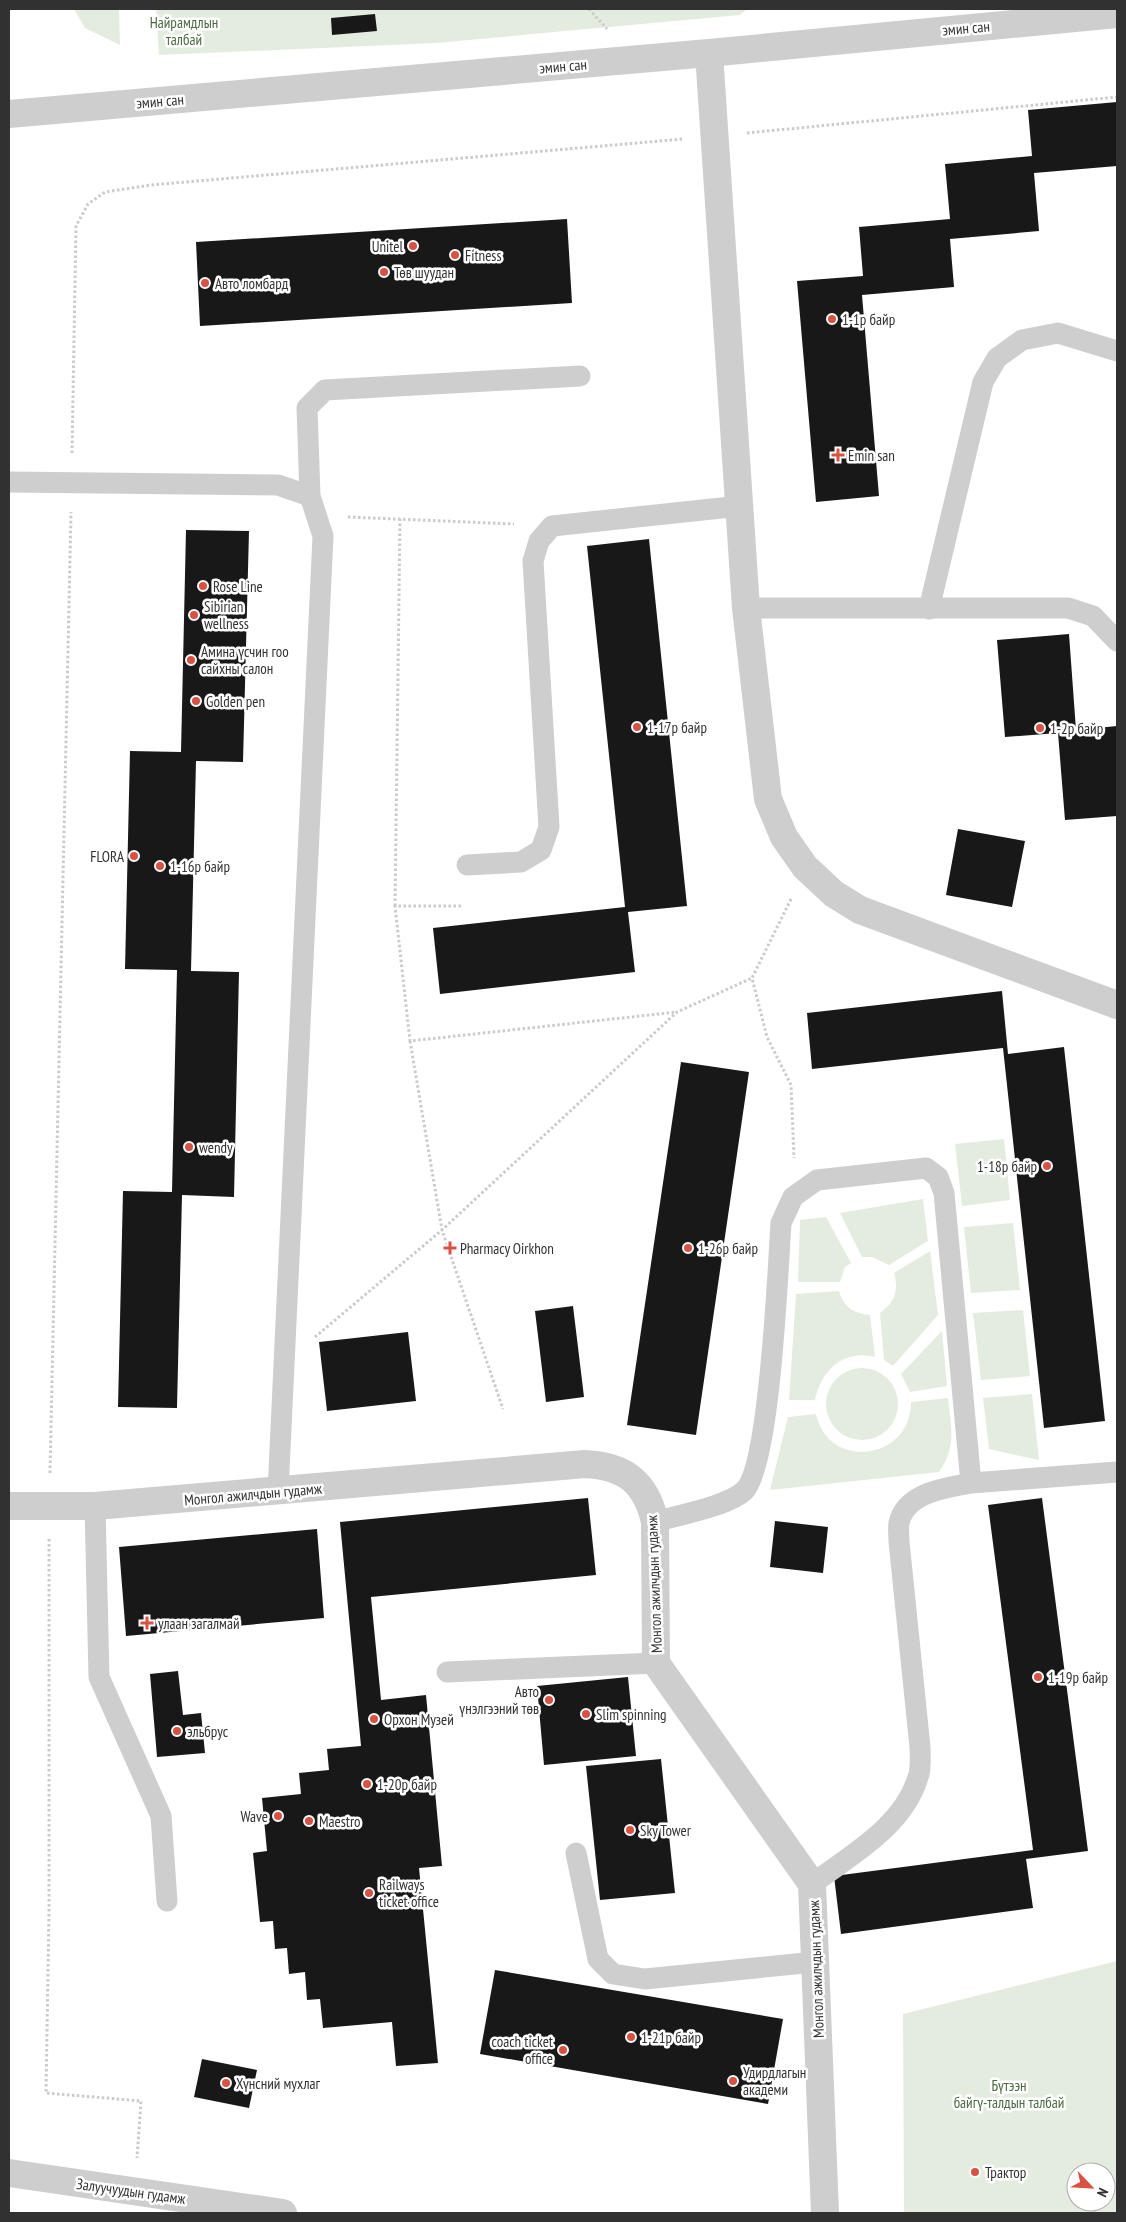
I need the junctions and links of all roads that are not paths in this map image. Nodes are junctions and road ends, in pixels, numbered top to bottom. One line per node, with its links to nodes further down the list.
1 (1117, 14): 2 (street, эмин сан)
2 (709, 53): 3 (street, эмин сан); 8 (street)
3 (9, 114)
4 (1117, 351): 10 (lane)
5 (580, 376): 7 (lane)
6 (9, 482): 7 (lane)
7 (313, 506): 16 (lane)
8 (740, 506): 9 (street); 12 (lane)
9 (746, 608): 10 (lane); 13 (street)
10 (929, 609): 11 (lane)
11 (1117, 641)
12 (467, 865)
13 (1117, 1005)
14 (1117, 1472): 15 (lane)
15 (971, 1483): 19 (lane); 23 (lane)
16 (278, 1492): 18 (street, Монгол ажилчдын гудамж); 19 (street, Монгол ажилчдын гудамж)
17 (9, 1506): 18 (street, Монгол ажилчдын гудамж)
18 (95, 1506): 24 (lane)
19 (655, 1522): 20 (street, Монгол ажилчдын гудамж)
20 (656, 1664): 21 (lane); 23 (street, Монгол ажилчдын гудамж)
21 (448, 1672)
22 (576, 1853): 25 (lane)
23 (812, 1884): 25 (street, Монгол ажилчдын гудамж)
24 (166, 1901)
25 (815, 1962): 28 (street, Монгол ажилчдын гудамж)
26 (9, 2173): 27 (street, Залуучуудын гудамж)
27 (283, 2213)
28 (825, 2213)

